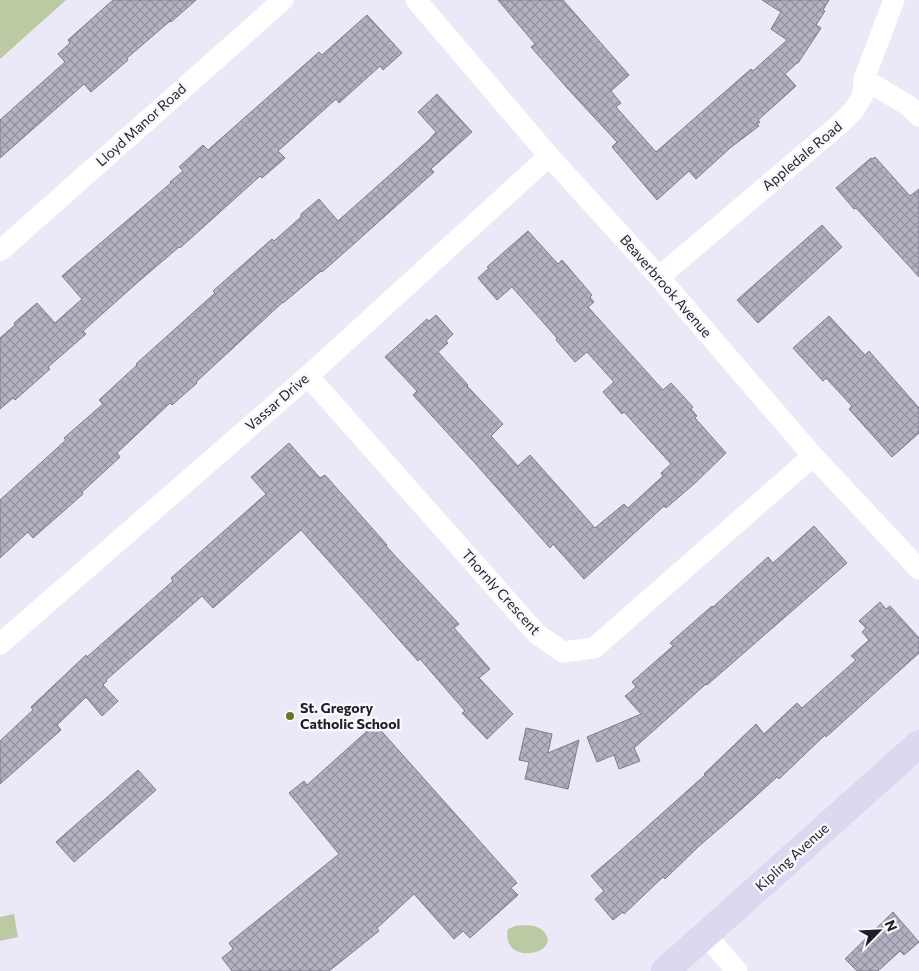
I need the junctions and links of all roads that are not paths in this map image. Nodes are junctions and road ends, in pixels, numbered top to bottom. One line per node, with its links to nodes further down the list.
1 (283, 0): 7 (street, Lloyd Manor Road)
2 (416, 0): 6 (street, Beaverbrook Avenue)
3 (894, 0): 4 (street, Appledale Road)
4 (864, 79): 5 (street); 8 (street, Appledale Road)
5 (919, 116)
6 (549, 156): 8 (street, Beaverbrook Avenue); 9 (street, Vassar Drive)
7 (0, 251)
8 (659, 276): 10 (street, Beaverbrook Avenue)
9 (308, 376): 10 (street, Thornly Crescent); 12 (street, Vassar Drive)
10 (813, 456): 11 (street, Beaverbrook Avenue)
11 (919, 569)
12 (0, 644)
13 (919, 744): 14 (main road, Kipling Avenue)
14 (706, 935): 15 (main road, Kipling Avenue); 16 (street)
15 (665, 971)
16 (737, 971)

